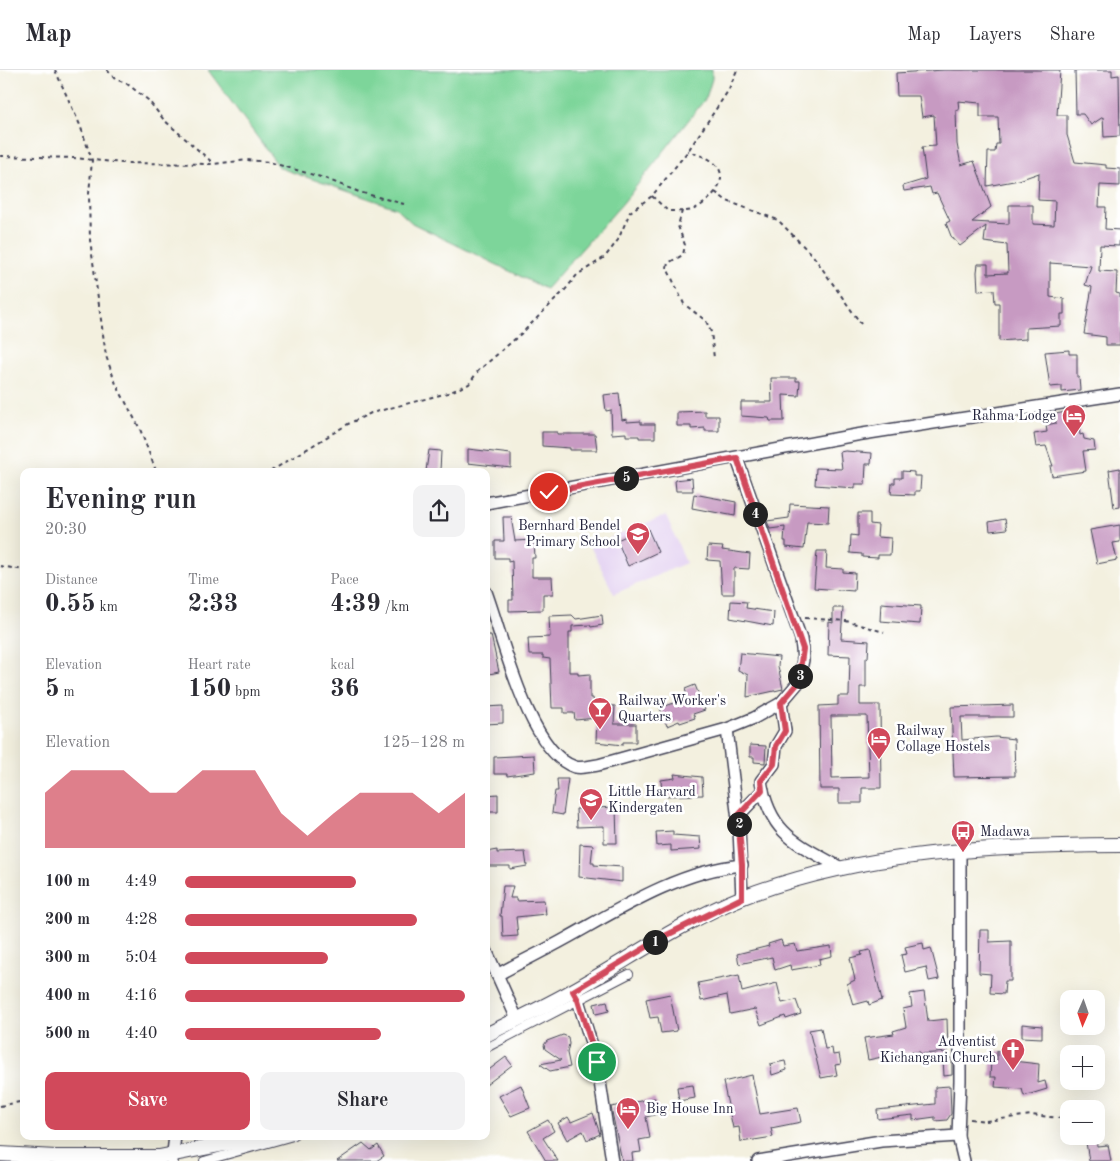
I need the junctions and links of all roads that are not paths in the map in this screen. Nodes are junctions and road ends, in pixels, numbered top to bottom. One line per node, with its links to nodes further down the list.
1 (1120, 394): 2 (street)
2 (737, 458): 3 (street); 5 (street)
3 (490, 502)
4 (490, 603): 6 (street)
5 (781, 703): 6 (street); 7 (street)
6 (727, 729): 8 (street)
7 (762, 790): 8 (street); 12 (street)
8 (738, 816): 11 (street)
9 (1120, 845): 10 (street)
10 (960, 851): 12 (street); 21 (street)
11 (742, 865): 13 (street); 16 (street)
12 (841, 868): 13 (street)
13 (742, 898): 17 (street)
14 (490, 959): 16 (street)
15 (629, 974): 17 (street)
16 (497, 975): 18 (street)
17 (575, 996): 18 (street); 20 (street); 28 (street)
18 (517, 1019): 19 (street)
19 (490, 1034)
20 (490, 1046)
21 (958, 1136): 29 (street); 30 (street)
22 (174, 1140): 26 (street)
23 (248, 1140): 26 (street)
24 (279, 1140): 27 (street)
25 (0, 1154): 26 (street)
26 (172, 1158)
27 (204, 1161)
28 (612, 1161)
29 (765, 1161)
30 (964, 1161)

